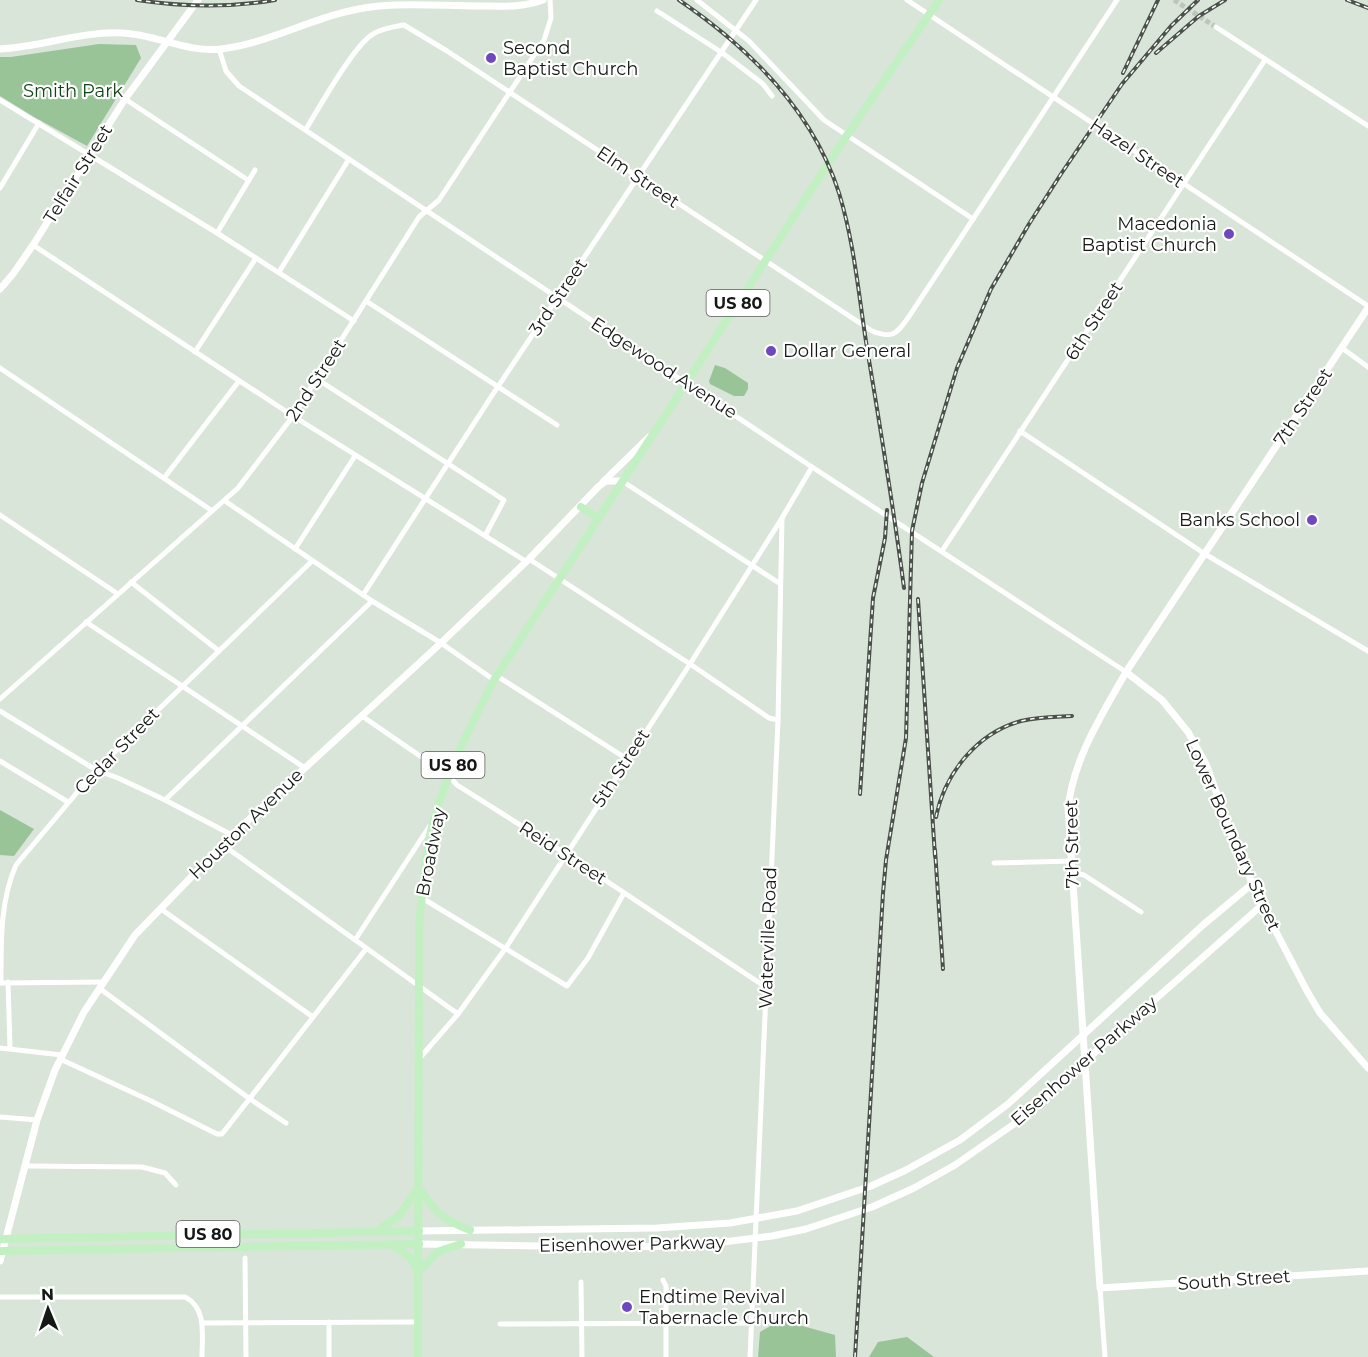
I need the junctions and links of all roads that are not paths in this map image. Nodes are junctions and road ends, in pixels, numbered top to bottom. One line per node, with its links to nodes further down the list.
1 (198, 0): 13 (street, Telfair Street)
2 (543, 0): 15 (street)
3 (550, 0): 18 (street, 2nd Street)
4 (697, 0): 12 (street)
5 (756, 0): 12 (street, 3rd Street)
6 (907, 0): 10 (street, Hazel Street)
7 (939, 0): 10 (main road, US 80)
8 (1117, 0): 20 (street)
9 (657, 11): 16 (street)
10 (930, 14): 20 (street, Hazel Street); 26 (main road, US 80)
11 (1216, 27): 17 (street)
12 (736, 30): 16 (street, 3rd Street); 26 (street)
13 (167, 42): 14 (street); 15 (street); 21 (street, Telfair Street)
14 (0, 49)
15 (219, 49): 25 (street, Edgewood Avenue)
16 (721, 52): 19 (street); 30 (street, 3rd Street)
17 (1265, 60): 24 (street); 32 (street, 6th Street)
18 (511, 93): 25 (street, Elm Street); 30 (street, Elm Street); 34 (street, 2nd Street)
19 (772, 96)
20 (1052, 96): 32 (street, Hazel Street); 35 (street)
21 (125, 99): 27 (street, Telfair Street); 31 (street)
22 (0, 100): 23 (street)
23 (39, 123): 27 (street); 33 (street)
24 (1368, 126)
25 (306, 129): 28 (street, Edgewood Avenue)
26 (847, 135): 35 (street); 39 (main road, US 80)
27 (91, 154): 36 (street); 37 (street, Telfair Street)
28 (349, 159): 34 (street, Edgewood Avenue); 40 (street)
29 (255, 170): 31 (street)
30 (639, 178): 39 (street, Elm Street); 42 (street, 3rd Street)
31 (248, 180): 36 (street)
32 (1183, 184): 44 (street, Hazel Street); 56 (street, 6th Street)
33 (0, 188)
34 (425, 210): 42 (street, Edgewood Avenue); 43 (street, 2nd Street)
35 (973, 219): 39 (street, Elm Street)
36 (218, 233): 38 (street)
37 (33, 245): 41 (street, Telfair Street); 47 (street)
38 (256, 258): 40 (street); 47 (street)
39 (766, 261): 52 (main road, US 80)
40 (279, 272): 45 (street)
41 (1, 285)
42 (558, 298): 52 (street, Edgewood Avenue); 53 (street, 3rd Street)
43 (366, 301): 45 (street, 2nd Street); 53 (street)
44 (1368, 307): 46 (street, 7th Street)
45 (354, 321): 50 (street, 2nd Street)
46 (1342, 348): 48 (street); 74 (street, 7th Street)
47 (195, 352): 51 (street)
48 (1368, 367)
49 (0, 368): 61 (street)
50 (317, 379): 54 (street, 2nd Street); 59 (street)
51 (239, 381): 54 (street); 61 (street)
52 (686, 383): 57 (main road, US 80); 60 (street, Edgewood Avenue)
53 (499, 386): 55 (street); 59 (street, 3rd Street)
54 (293, 416): 58 (street); 65 (street, 2nd Street)
55 (557, 425)
56 (1020, 431): 73 (street, 6th Street); 74 (street)
57 (652, 433): 62 (main road, US 80); 63 (street, Houston Avenue)
58 (355, 456): 64 (street); 72 (street)
59 (448, 464): 64 (street, 3rd Street); 71 (street)
60 (812, 467): 70 (street, 5th Street); 73 (street, Edgewood Avenue)
61 (164, 478): 67 (street)
62 (622, 481): 63 (street); 69 (main road, Broadway / US 80); 77 (street)
63 (599, 486): 66 (street, Houston Avenue)
64 (424, 500): 71 (street); 82 (street, 3rd Street)
65 (225, 501): 67 (street, 2nd Street); 72 (street)
66 (581, 507): 69 (main road); 75 (street, Houston Avenue)
67 (211, 510): 79 (street, 2nd Street)
68 (0, 515): 81 (street)
69 (598, 518): 78 (main road, Broadway / US 80)
70 (782, 518): 77 (street, 5th Street); 80 (street, Waterville Road)
71 (486, 534): 75 (street)
72 (295, 549): 76 (street)
73 (942, 551): 89 (street, Edgewood Avenue)
74 (1205, 554): 87 (street); 89 (street, 7th Street)
75 (528, 560): 78 (street); 85 (street, Houston Avenue)
76 (312, 561): 82 (street); 86 (street, Cedar Street)
77 (752, 565): 80 (street); 88 (street, 5th Street)
78 (560, 578): 88 (street); 90 (main road, Broadway / US 80)
79 (131, 582): 81 (street, 2nd Street); 86 (street)
80 (779, 583): 95 (street, Waterville Road)
81 (118, 594): 84 (street, 2nd Street)
82 (363, 595): 83 (street)
83 (372, 601): 85 (street); 96 (street)
84 (86, 622): 91 (street); 92 (street, 2nd Street)
85 (441, 643): 90 (street); 94 (street, Houston Avenue)
86 (219, 651): 91 (street, Cedar Street)
87 (1368, 651)
88 (690, 663): 95 (street); 97 (street, 5th Street)
89 (1126, 672): 108 (street, 7th Street); 111 (street, Lower Boundary Street)
90 (495, 678): 97 (street); 101 (main road, Broadway / US 80)
91 (183, 686): 96 (street); 100 (street, Cedar Street)
92 (0, 699)
93 (0, 711): 100 (street)
94 (362, 716): 99 (street, Houston Avenue); 101 (street, Reid Street)
95 (778, 720): 125 (street, Waterville Road)
96 (242, 725): 99 (street); 102 (street)
97 (627, 759): 107 (street, 5th Street)
98 (0, 761): 103 (street)
99 (304, 768): 105 (street, Houston Avenue)
100 (96, 770): 102 (street); 103 (street, Cedar Street)
101 (449, 776): 104 (main road, Broadway / US 80); 107 (street, Reid Street)
102 (165, 800): 105 (street)
103 (68, 802): 115 (street, Cedar Street)
104 (434, 821): 113 (main road, Broadway / US 80); 118 (street)
105 (232, 835): 106 (street, Houston Avenue)
106 (222, 845): 116 (street, Houston Avenue); 118 (street)
107 (566, 854): 112 (street, Reid Street); 120 (street, 5th Street)
108 (1071, 861): 109 (street); 110 (street, 7th Street)
109 (994, 863)
110 (1071, 872): 117 (street); 154 (street, 7th Street)
111 (1252, 884): 114 (street, Lower Boundary Street); 140 (street, Eisenhower Parkway)
112 (624, 893): 120 (street); 125 (street, Reid Street)
113 (422, 898): 120 (street); 124 (main road, Broadway / US 80)
114 (1262, 905): 132 (street, Lower Boundary Street); 145 (street, Eisenhower Parkway)
115 (1, 906): 121 (street, Cedar Street)
116 (161, 909): 123 (street, Houston Avenue); 127 (street)
117 (1141, 912)
118 (355, 940): 119 (street)
119 (366, 949): 124 (street); 127 (street)
120 (505, 949): 126 (street, 5th Street)
121 (1, 982): 122 (street)
122 (8, 982): 123 (street); 129 (street)
123 (101, 985): 130 (street, Houston Avenue); 133 (street)
124 (418, 985): 126 (street); 131 (main road, Broadway / US 80)
125 (767, 988): 162 (street, Waterville Road)
126 (458, 1014): 131 (street, 5th Street)
127 (314, 1017): 133 (street)
128 (0, 1048): 129 (street)
129 (10, 1048): 130 (street)
130 (61, 1057): 133 (street); 135 (street, Houston Avenue)
131 (418, 1060): 139 (main road, Broadway / US 80)
132 (1368, 1068)
133 (250, 1099): 136 (street)
134 (0, 1117): 135 (street)
135 (38, 1120): 137 (street, Houston Avenue)
136 (286, 1123)
137 (25, 1166): 138 (street); 143 (street, Houston Avenue)
138 (176, 1185)
139 (418, 1188): 140 (main road); 141 (main road, US 80); 142 (main road)
140 (470, 1230): 141 (street, Eisenhower Parkway)
141 (418, 1231): 142 (main road, Eisenhower Parkway); 144 (main road, US 80)
142 (376, 1232): 143 (main road, Eisenhower Parkway / US 80)
143 (3, 1238): 147 (street, Houston Avenue)
144 (419, 1244): 145 (street, Eisenhower Parkway); 146 (main road, Eisenhower Parkway / US 80); 151 (main road)
145 (461, 1244): 151 (main road)
146 (391, 1245): 147 (main road, Eisenhower Parkway / US 80); 151 (main road)
147 (1, 1251): 149 (street, Houston Avenue)
148 (245, 1258): 156 (street)
149 (0, 1261)
150 (1368, 1271): 154 (street, South Street)
151 (418, 1272): 158 (main road)
152 (663, 1280): 161 (street)
153 (581, 1282): 160 (street)
154 (1100, 1288): 171 (street, 7th Street)
155 (0, 1297): 159 (street)
156 (246, 1322): 157 (street); 159 (street); 165 (street)
157 (329, 1322): 158 (street); 166 (street)
158 (418, 1322): 167 (main road)
159 (202, 1323): 164 (street)
160 (583, 1323): 161 (street); 163 (street); 168 (street)
161 (667, 1323): 162 (street); 169 (street)
162 (752, 1323): 170 (street, Waterville Road)
163 (500, 1324)
164 (202, 1357)
165 (246, 1357)
166 (329, 1357)
167 (418, 1357)
168 (582, 1357)
169 (666, 1357)
170 (750, 1357)
171 (1105, 1357)

